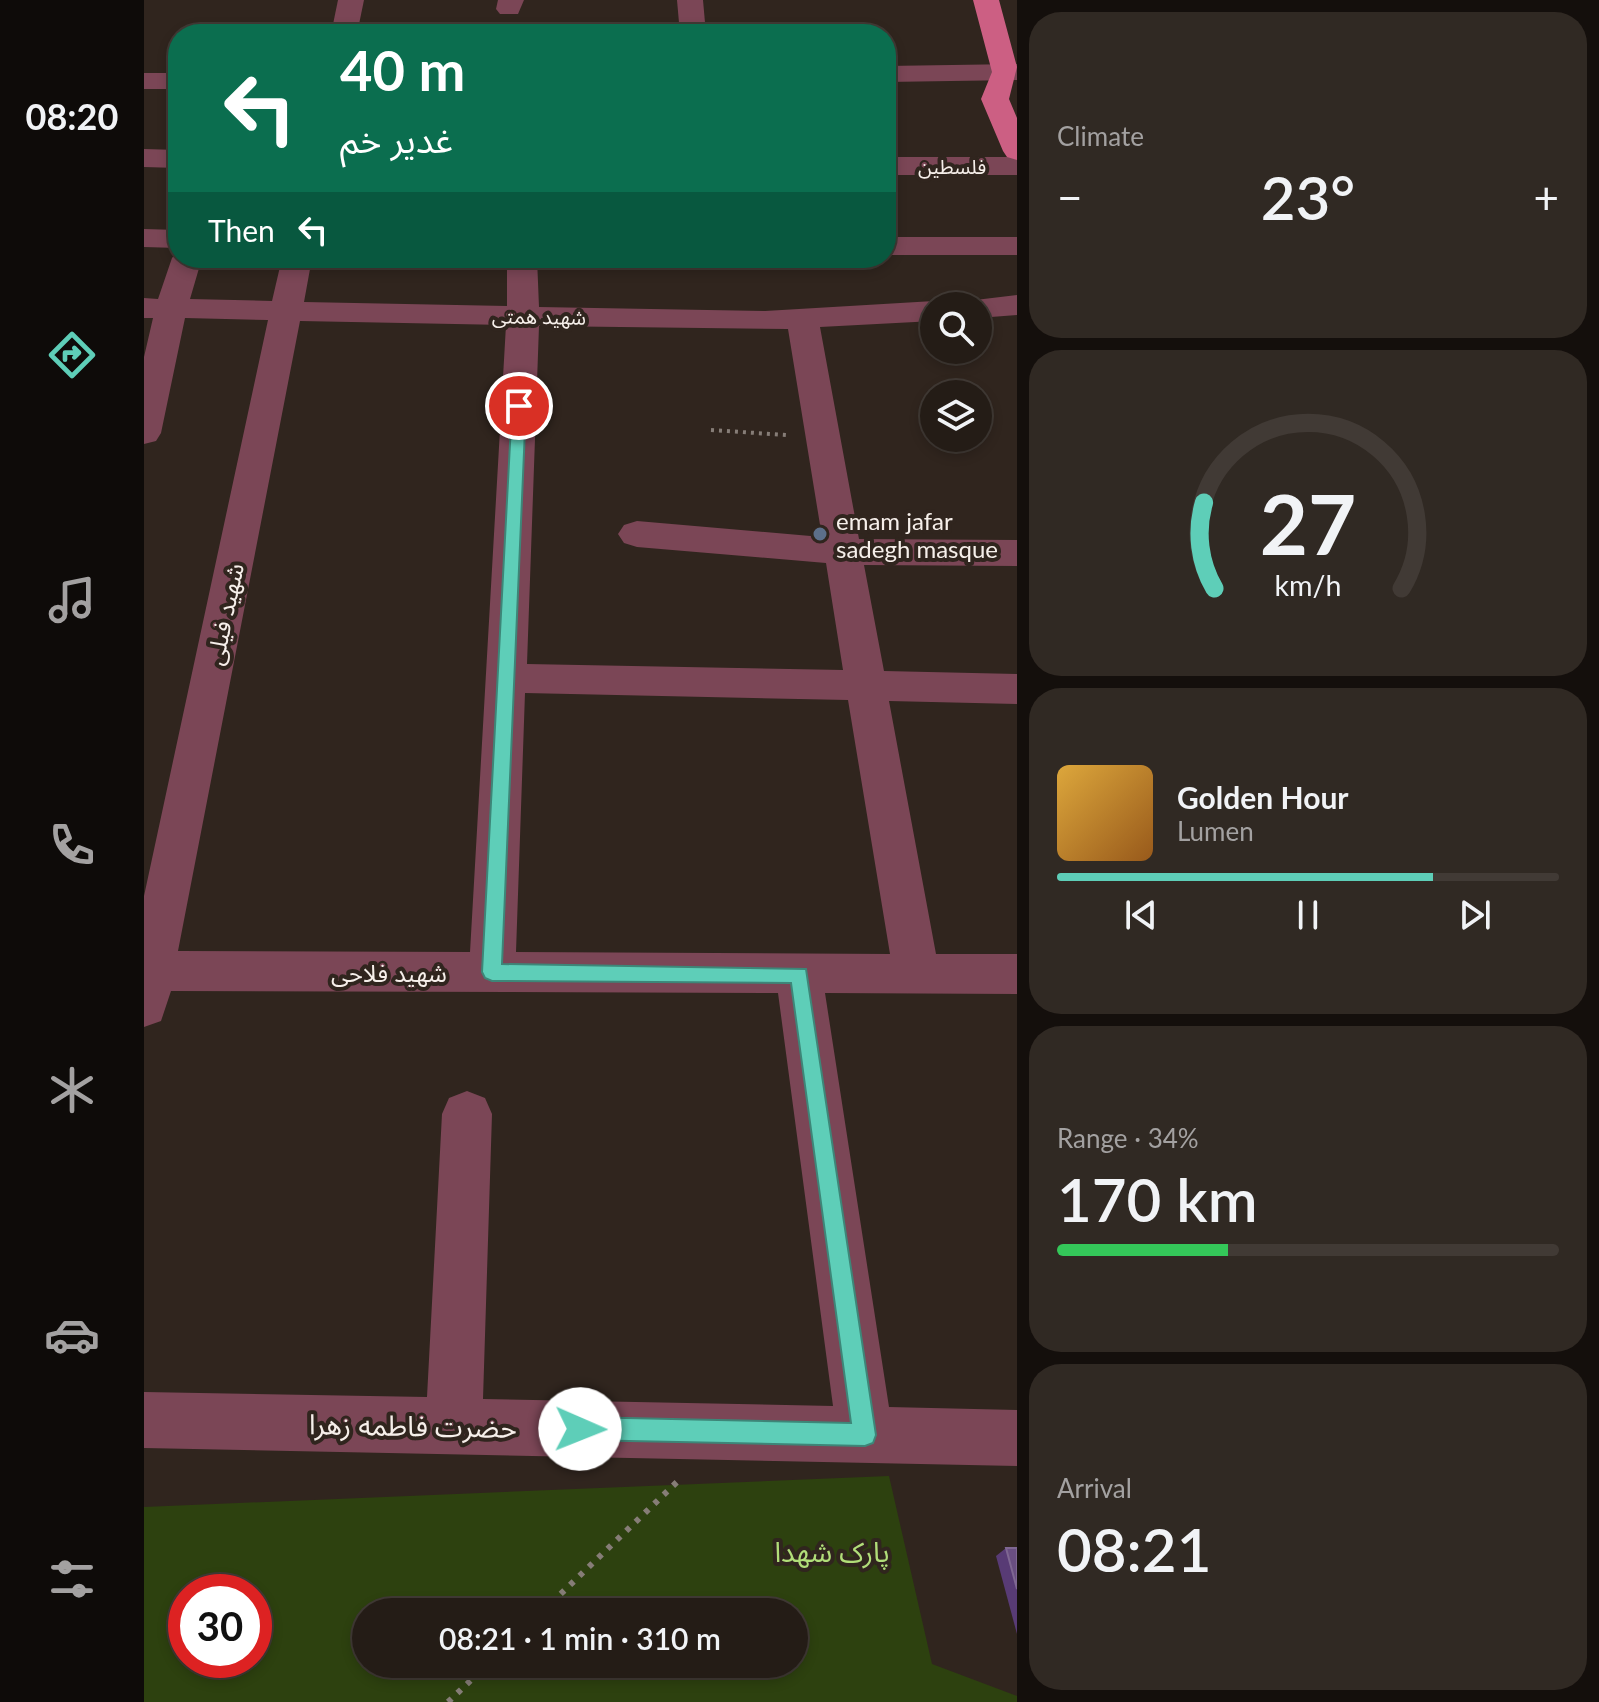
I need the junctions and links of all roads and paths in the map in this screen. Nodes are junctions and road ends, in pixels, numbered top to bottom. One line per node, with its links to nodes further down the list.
1 (351, 0): 4 (street)
2 (690, 0): 5 (street)
3 (986, 0): 7 (main road)
4 (346, 24)
5 (692, 24)
6 (896, 74): 7 (street)
7 (1013, 74): 10 (main road)
8 (144, 81): 9 (street)
9 (168, 81)
10 (1017, 151)
11 (144, 158): 12 (street)
12 (168, 159)
13 (896, 166): 14 (street, فلسطین)
14 (1017, 166)
15 (144, 238): 16 (street)
16 (168, 239)
17 (896, 246): 18 (street)
18 (1017, 246)
19 (181, 268): 24 (street)
20 (295, 268): 25 (street, شهید فیلی)
21 (522, 268): 27 (street)
22 (1017, 305): 23 (street)
23 (992, 307)
24 (158, 309): 25 (street, شهید همتی); 30 (street)
25 (287, 310): 27 (street, شهید همتی); 42 (street, شهید فیلی)
26 (920, 312): 28 (street, شهید همتی)
27 (523, 316): 28 (street, شهید همتی); 35 (street)
28 (802, 319): 31 (street)
29 (711, 430): 31 (path)
30 (144, 433)
31 (823, 438): 33 (street)
32 (637, 534): 33 (street)
33 (842, 552): 34 (street); 36 (street)
34 (1017, 553)
35 (506, 678): 36 (street); 38 (street)
36 (866, 685): 37 (street); 41 (street)
37 (1017, 689)
38 (492, 972): 40 (street, شهید فلاحی); 42 (street, شهید فلاحی)
39 (1017, 974): 41 (street, شهید فلاحی)
40 (799, 975): 41 (street, شهید فلاحی); 46 (street)
41 (917, 976)
42 (146, 982)
43 (467, 1114): 45 (street)
44 (144, 1420): 45 (street, حضرت فاطمه زهرا)
45 (454, 1426): 46 (street, حضرت فاطمه زهرا)
46 (865, 1435): 47 (street, حضرت فاطمه زهرا)
47 (1017, 1438)
48 (688, 1471): 49 (path)
49 (556, 1598)
50 (473, 1678): 51 (path)
51 (448, 1702)

